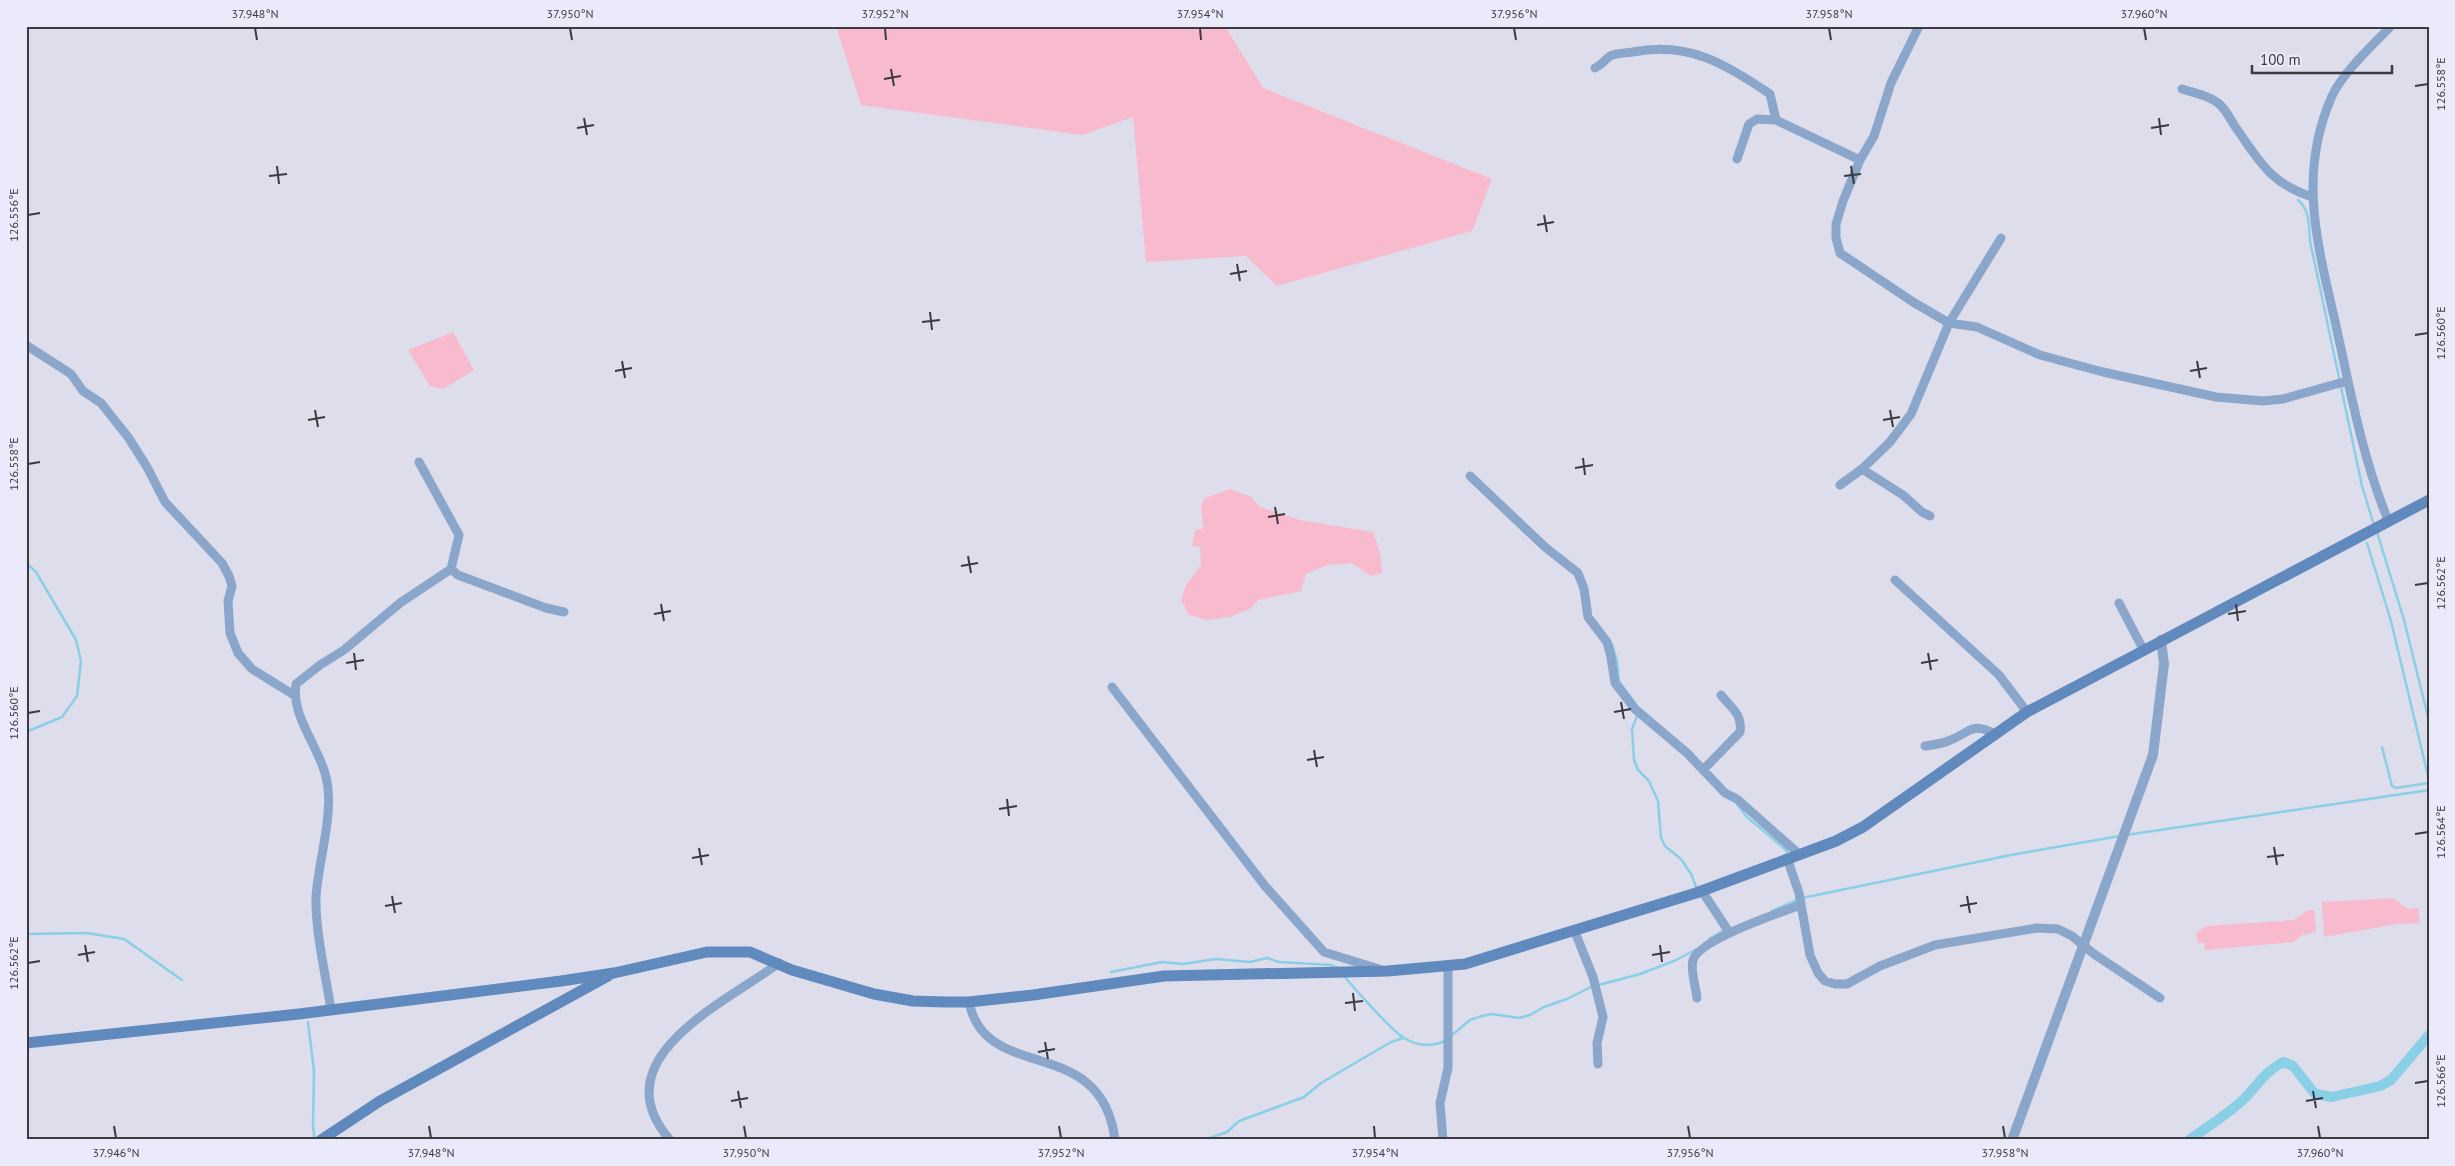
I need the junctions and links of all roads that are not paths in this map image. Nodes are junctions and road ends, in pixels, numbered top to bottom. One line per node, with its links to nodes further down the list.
1 (1919, 26): 7 (street)
2 (2391, 26): 8 (street)
3 (1595, 68): 5 (street)
4 (2182, 89): 8 (street)
5 (1776, 120): 6 (street); 7 (street)
6 (1737, 159)
7 (1860, 160): 10 (street)
8 (2312, 197): 12 (street)
9 (2001, 238): 10 (street)
10 (1949, 323): 12 (street); 14 (street)
11 (26, 345): 27 (street)
12 (2342, 383): 19 (street)
13 (419, 462): 20 (street)
14 (1862, 469): 16 (street); 18 (street)
15 (1470, 476): 32 (street)
16 (1840, 485)
17 (2429, 500): 19 (main road)
18 (1930, 516)
19 (2379, 525): 24 (main road)
20 (452, 569): 23 (street); 27 (street)
21 (1895, 580): 29 (street)
22 (2119, 603): 25 (street)
23 (564, 612)
24 (2161, 640): 25 (main road); 38 (street)
25 (2143, 650): 29 (main road)
26 (1112, 687): 41 (street)
27 (294, 695): 46 (street)
28 (1721, 695): 32 (street)
29 (2027, 712): 30 (main road)
30 (1995, 734): 31 (street); 33 (main road)
31 (1925, 746)
32 (1703, 770): 33 (street)
33 (1792, 857): 34 (main road); 35 (street)
34 (1700, 892): 36 (main road); 37 (street)
35 (1801, 905): 37 (street); 38 (street)
36 (1575, 932): 40 (main road); 48 (street)
37 (1729, 932): 43 (street)
38 (2083, 944): 44 (street); 53 (street)
39 (779, 963): 42 (main road); 45 (main road); 50 (street)
40 (1448, 966): 41 (main road); 52 (street)
41 (1388, 971): 45 (main road)
42 (614, 973): 46 (main road); 49 (main road)
43 (1697, 998)
44 (2160, 998)
45 (969, 1002): 51 (street)
46 (331, 1010): 47 (main road)
47 (26, 1043)
48 (1598, 1064)
49 (322, 1139)
50 (670, 1140)
51 (1115, 1140)
52 (1443, 1140)
53 (2012, 1140)

